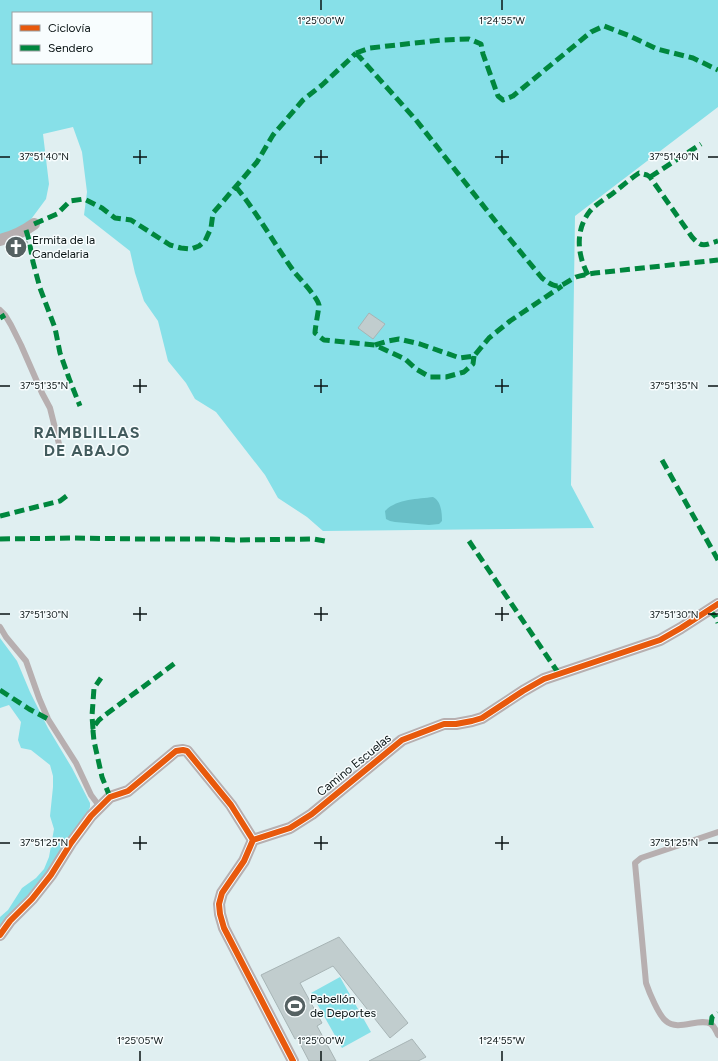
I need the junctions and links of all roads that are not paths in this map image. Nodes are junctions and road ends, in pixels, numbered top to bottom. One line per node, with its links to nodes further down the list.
1 (34, 224): 2 (street)
2 (0, 240)
3 (0, 310): 4 (lane)
4 (60, 448)
5 (718, 604): 9 (street, Camino Escuelas)
6 (0, 627): 7 (lane)
7 (100, 807): 9 (street); 10 (street)
8 (718, 832): 11 (lane)
9 (253, 840): 12 (street)
10 (0, 935)
11 (718, 1035)
12 (293, 1061)

